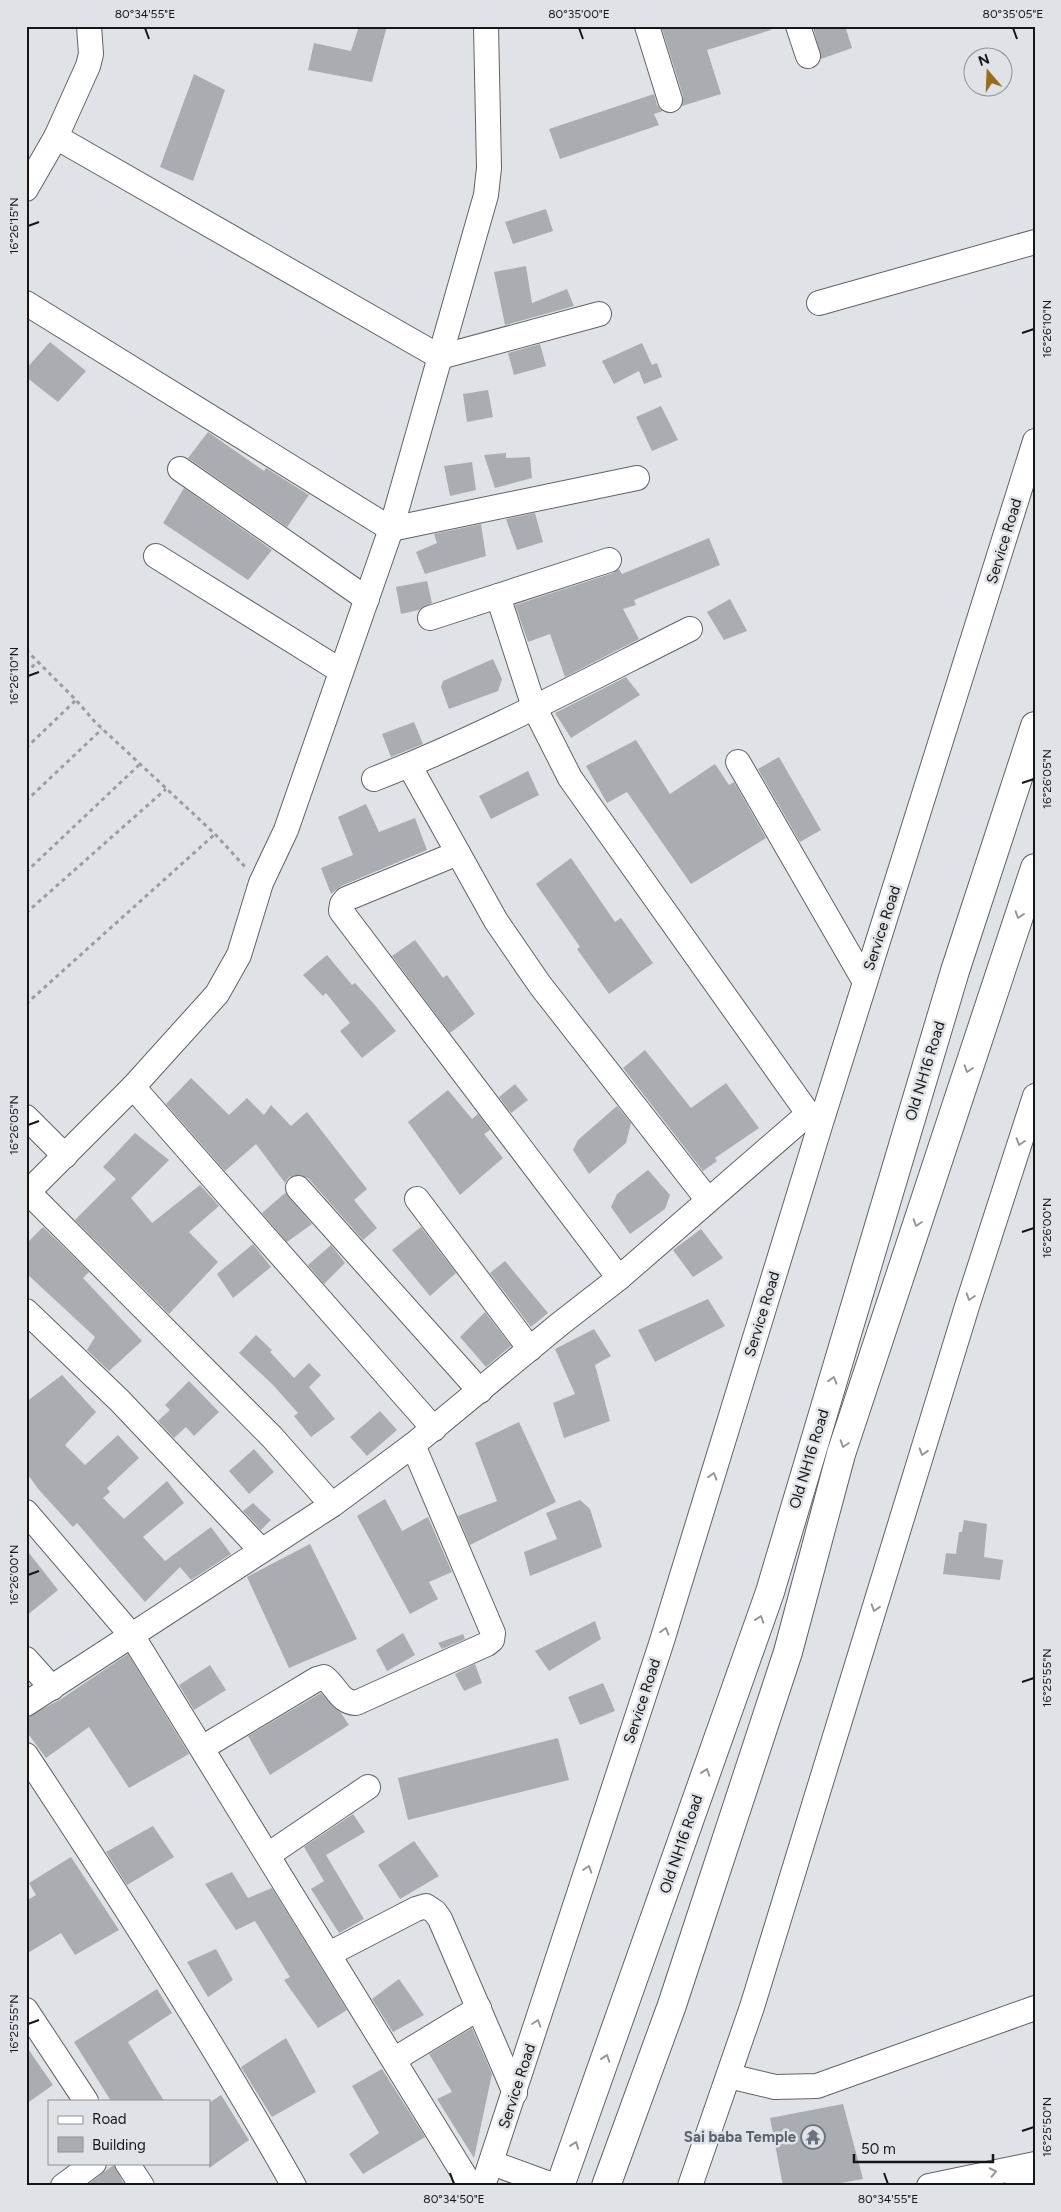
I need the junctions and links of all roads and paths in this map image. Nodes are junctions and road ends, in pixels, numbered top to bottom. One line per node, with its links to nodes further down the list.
1 (89, 26): 7 (street)
2 (486, 26): 13 (street)
3 (647, 26): 6 (street)
4 (798, 26): 5 (street)
5 (808, 56)
6 (670, 100)
7 (56, 137): 8 (street); 13 (street)
8 (26, 189)
9 (1035, 242): 11 (street)
10 (26, 303): 17 (street)
11 (819, 303)
12 (599, 314): 13 (street)
13 (440, 357): 17 (street)
14 (1035, 441): 45 (street, Service Road)
15 (180, 469): 21 (street)
16 (637, 478): 17 (street)
17 (391, 529): 21 (street)
18 (156, 556): 26 (street)
19 (609, 560): 20 (street)
20 (498, 596): 22 (street); 29 (street)
21 (367, 599): 26 (street)
22 (430, 618)
23 (690, 629): 29 (street)
24 (26, 650): 25 (path)
25 (36, 662): 27 (path); 28 (path)
26 (341, 671): 43 (street)
27 (26, 673)
28 (76, 700): 31 (path); 32 (path)
29 (534, 707): 35 (street); 50 (street)
30 (1035, 726): 92 (main road, Old NH16 Road, one-way to 30)
31 (102, 729): 34 (path); 38 (path)
32 (26, 748)
33 (738, 762): 45 (street)
34 (139, 765): 37 (path); 42 (path)
35 (409, 765): 36 (street); 40 (street)
36 (374, 779)
37 (166, 789): 39 (path); 44 (path)
38 (26, 801)
39 (215, 834): 43 (path); 46 (path)
40 (458, 853): 55 (street); 56 (street)
41 (1035, 868): 93 (main road, Old NH16 Road, one-way to 93)
42 (26, 872)
43 (261, 884): 47 (street)
44 (26, 913)
45 (865, 982): 50 (street, Service Road)
46 (26, 1004)
47 (133, 1087): 51 (street); 60 (street)
48 (1035, 1096): 78 (street, one-way to 78)
49 (26, 1117): 51 (street)
50 (813, 1121): 55 (street); 79 (street, Service Road, one-way to 50)
51 (65, 1156): 53 (street)
52 (298, 1188): 59 (street)
53 (27, 1193): 62 (street)
54 (417, 1199): 58 (street)
55 (708, 1200): 56 (street)
56 (619, 1278): 58 (street)
57 (26, 1311): 64 (street)
58 (530, 1349): 59 (street)
59 (480, 1391): 60 (street)
60 (434, 1429): 61 (street)
61 (413, 1445): 62 (street); 69 (street)
62 (332, 1505): 64 (street)
63 (26, 1512): 65 (street)
64 (261, 1550): 65 (street)
65 (134, 1636): 67 (street); 69 (street)
66 (26, 1659): 67 (street)
67 (52, 1688): 68 (street)
68 (26, 1704)
69 (202, 1748): 72 (street)
70 (26, 1755): 88 (street)
71 (368, 1787): 72 (street)
72 (268, 1855): 73 (street)
73 (330, 1954): 74 (street); 77 (street)
74 (478, 2008): 77 (street); 79 (street)
75 (1035, 2008): 78 (street)
76 (26, 2010): 80 (street)
77 (395, 2060): 89 (street)
78 (729, 2076): 94 (street)
79 (515, 2093): 81 (street, Service Road)
80 (85, 2100)
81 (492, 2163): 90 (street, Service Road); 91 (street)
82 (93, 2164): 86 (street)
83 (128, 2164): 87 (street)
84 (1035, 2164): 95 (street, one-way to 84)
85 (1035, 2182): 96 (street)
86 (63, 2186)
87 (142, 2186)
88 (294, 2186)
89 (471, 2186)
90 (483, 2186)
91 (555, 2186)
92 (560, 2186)
93 (606, 2186)
94 (690, 2186)
95 (928, 2186)
96 (1017, 2186)

